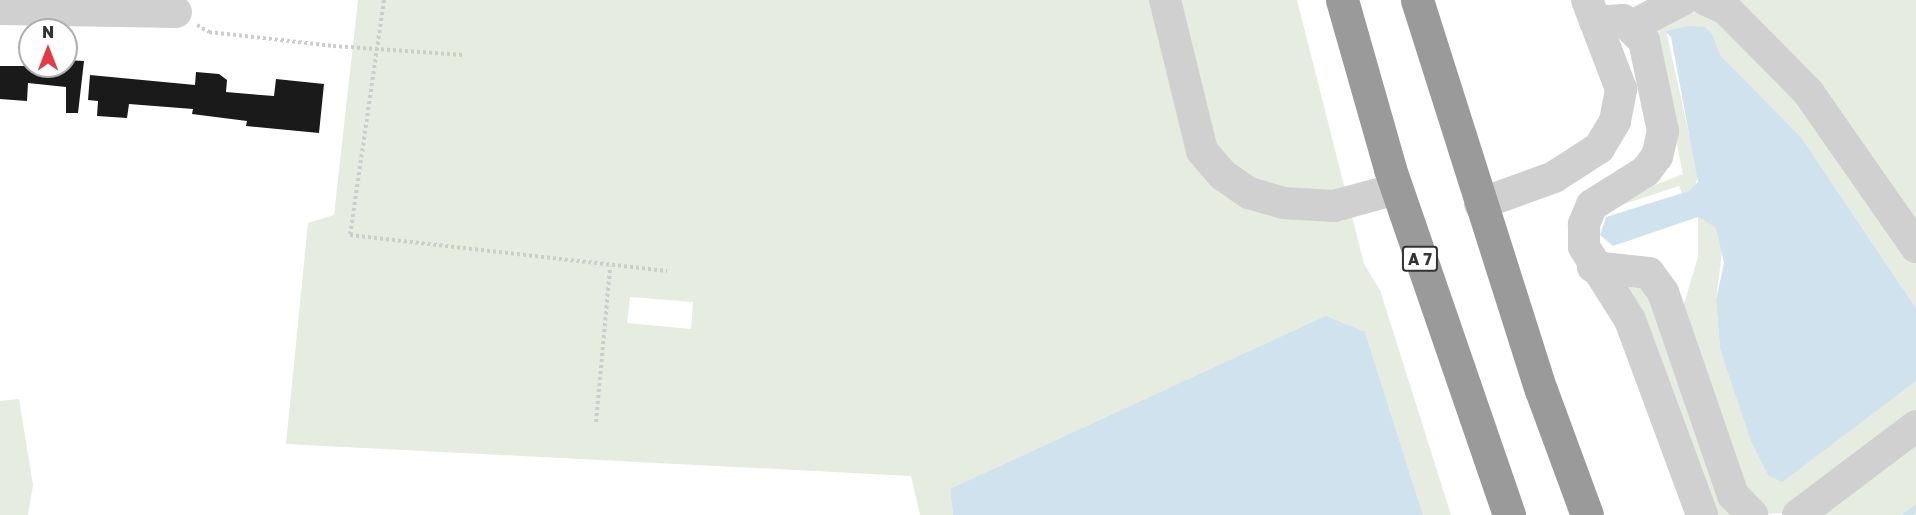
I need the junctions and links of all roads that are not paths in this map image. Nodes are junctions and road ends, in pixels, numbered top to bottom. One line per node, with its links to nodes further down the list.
1 (1165, 0): 10 (street)
2 (1342, 0): 10 (highway, A 7)
3 (1417, 0): 11 (highway)
4 (1682, 0): 9 (street)
5 (1706, 0): 12 (street)
6 (0, 9): 8 (street)
7 (1591, 11): 9 (street); 11 (street)
8 (176, 12)
9 (1634, 25): 13 (street)
10 (1396, 189): 15 (highway, A 7)
11 (1480, 204): 16 (highway)
12 (1916, 247)
13 (1593, 267): 17 (street); 18 (street)
14 (1916, 426): 19 (street)
15 (1509, 515)
16 (1587, 515)
17 (1702, 515)
18 (1752, 515)
19 (1798, 515)

